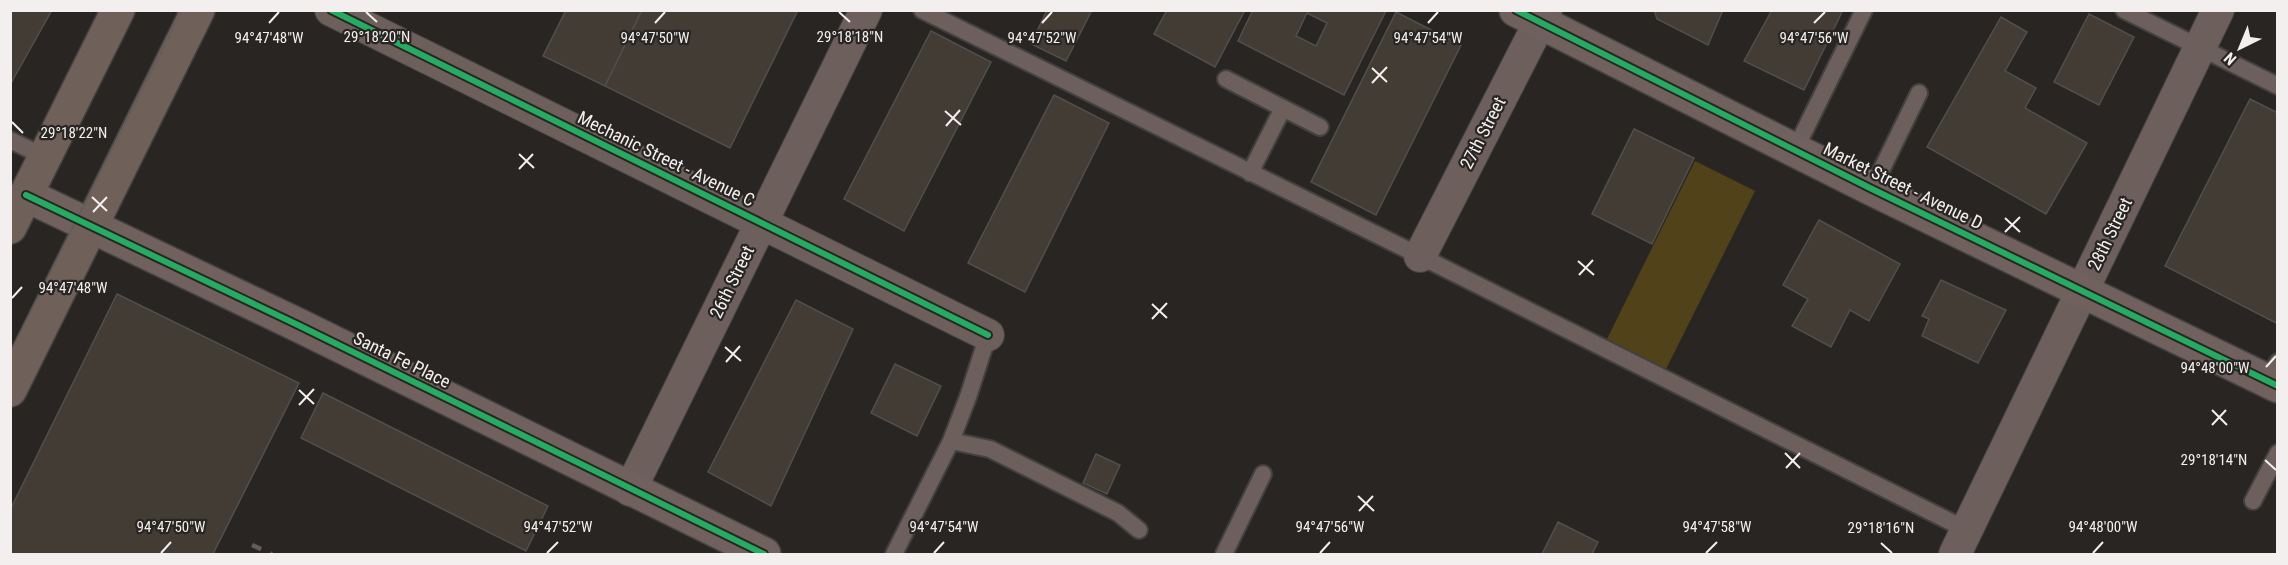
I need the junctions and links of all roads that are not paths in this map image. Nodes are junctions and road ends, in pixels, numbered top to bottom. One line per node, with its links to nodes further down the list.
1 (118, 10): 18 (main road)
2 (198, 10): 23 (main road)
3 (331, 10): 22 (street, Mechanic Street - Avenue C)
4 (866, 10): 22 (street, 26th Street)
5 (922, 10): 19 (lane)
6 (1864, 10): 17 (lane)
7 (2124, 10): 10 (lane)
8 (2218, 10): 10 (street, 28th Street)
9 (1534, 14): 17 (street, Market Street - Avenue D); 25 (street, 27th Street)
10 (2200, 47): 12 (lane); 26 (street, 28th Street)
11 (1226, 80): 14 (lane)
12 (2277, 86)
13 (1919, 93): 20 (lane)
14 (1283, 108): 15 (lane); 19 (lane)
15 (1320, 127)
16 (10, 140): 18 (lane)
17 (1795, 150): 20 (street, Market Street - Avenue D)
18 (45, 157): 21 (main road)
19 (1251, 173): 25 (lane)
20 (1872, 189): 26 (street, Market Street - Avenue D)
21 (26, 195): 23 (street, Santa Fe Place); 24 (main road)
22 (761, 223): 27 (street, Mechanic Street - Avenue C); 33 (street, 26th Street)
23 (92, 225): 29 (main road); 33 (street, Santa Fe Place)
24 (10, 227)
25 (1420, 256): 36 (lane)
26 (2082, 291): 28 (street, Market Street - Avenue D); 36 (street, 28th Street)
27 (988, 335): 30 (lane)
28 (2274, 376)
29 (10, 390)
30 (951, 441): 35 (lane); 38 (lane)
31 (2277, 453): 34 (lane)
32 (1263, 474): 39 (lane)
33 (630, 490): 37 (street, Santa Fe Place)
34 (2253, 501)
35 (1139, 530)
36 (1958, 548)
37 (764, 555)
38 (894, 555)
39 (1224, 555)

